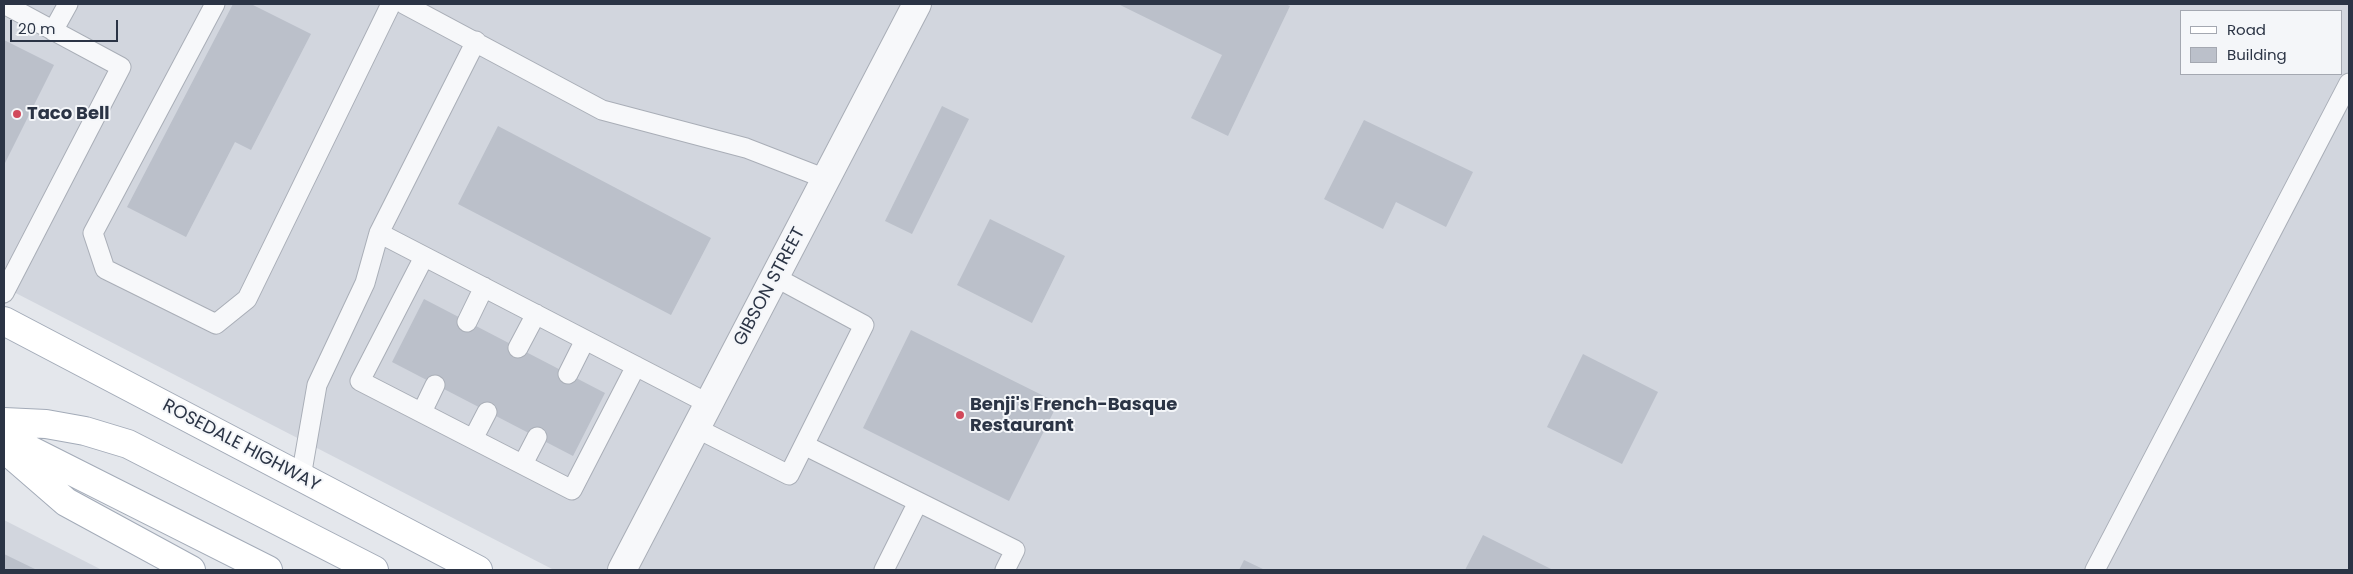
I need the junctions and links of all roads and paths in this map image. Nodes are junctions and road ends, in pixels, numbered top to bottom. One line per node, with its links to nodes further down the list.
1 (4, 4): 7 (lane)
2 (68, 4): 7 (lane)
3 (215, 4): 4 (lane)
4 (391, 4)
5 (404, 4): 8 (lane)
6 (917, 4): 10 (street, GIBSON STREET)
7 (54, 31): 15 (lane)
8 (476, 41): 10 (lane); 11 (lane)
9 (2349, 83): 44 (lane)
10 (826, 179): 13 (street, GIBSON STREET)
11 (378, 233): 12 (lane); 35 (lane)
12 (424, 256): 14 (lane); 25 (lane)
13 (775, 277): 24 (street, GIBSON STREET); 32 (lane)
14 (484, 287): 16 (lane); 18 (lane)
15 (4, 293)
16 (536, 314): 19 (lane); 20 (lane)
17 (4, 321): 35 (main road, ROSEDALE HIGHWAY)
18 (467, 322)
19 (585, 340): 21 (lane); 22 (lane)
20 (518, 348)
21 (636, 366): 24 (lane); 34 (lane)
22 (568, 374)
23 (435, 385): 25 (lane)
24 (709, 404): 28 (street, GIBSON STREET)
25 (422, 412): 31 (lane)
26 (487, 412): 31 (lane)
27 (4, 422): 39 (main road)
28 (696, 428): 32 (lane); 41 (street, GIBSON STREET)
29 (4, 436): 38 (main road)
30 (537, 437): 34 (lane)
31 (473, 439): 34 (lane)
32 (804, 445): 36 (lane)
33 (4, 448): 37 (main road)
34 (523, 464)
35 (301, 477): 40 (main road, ROSEDALE HIGHWAY)
36 (918, 502): 42 (lane); 43 (lane)
37 (190, 570)
38 (268, 570)
39 (374, 570)
40 (478, 570)
41 (622, 570)
42 (884, 570)
43 (1005, 570)
44 (2095, 570)

